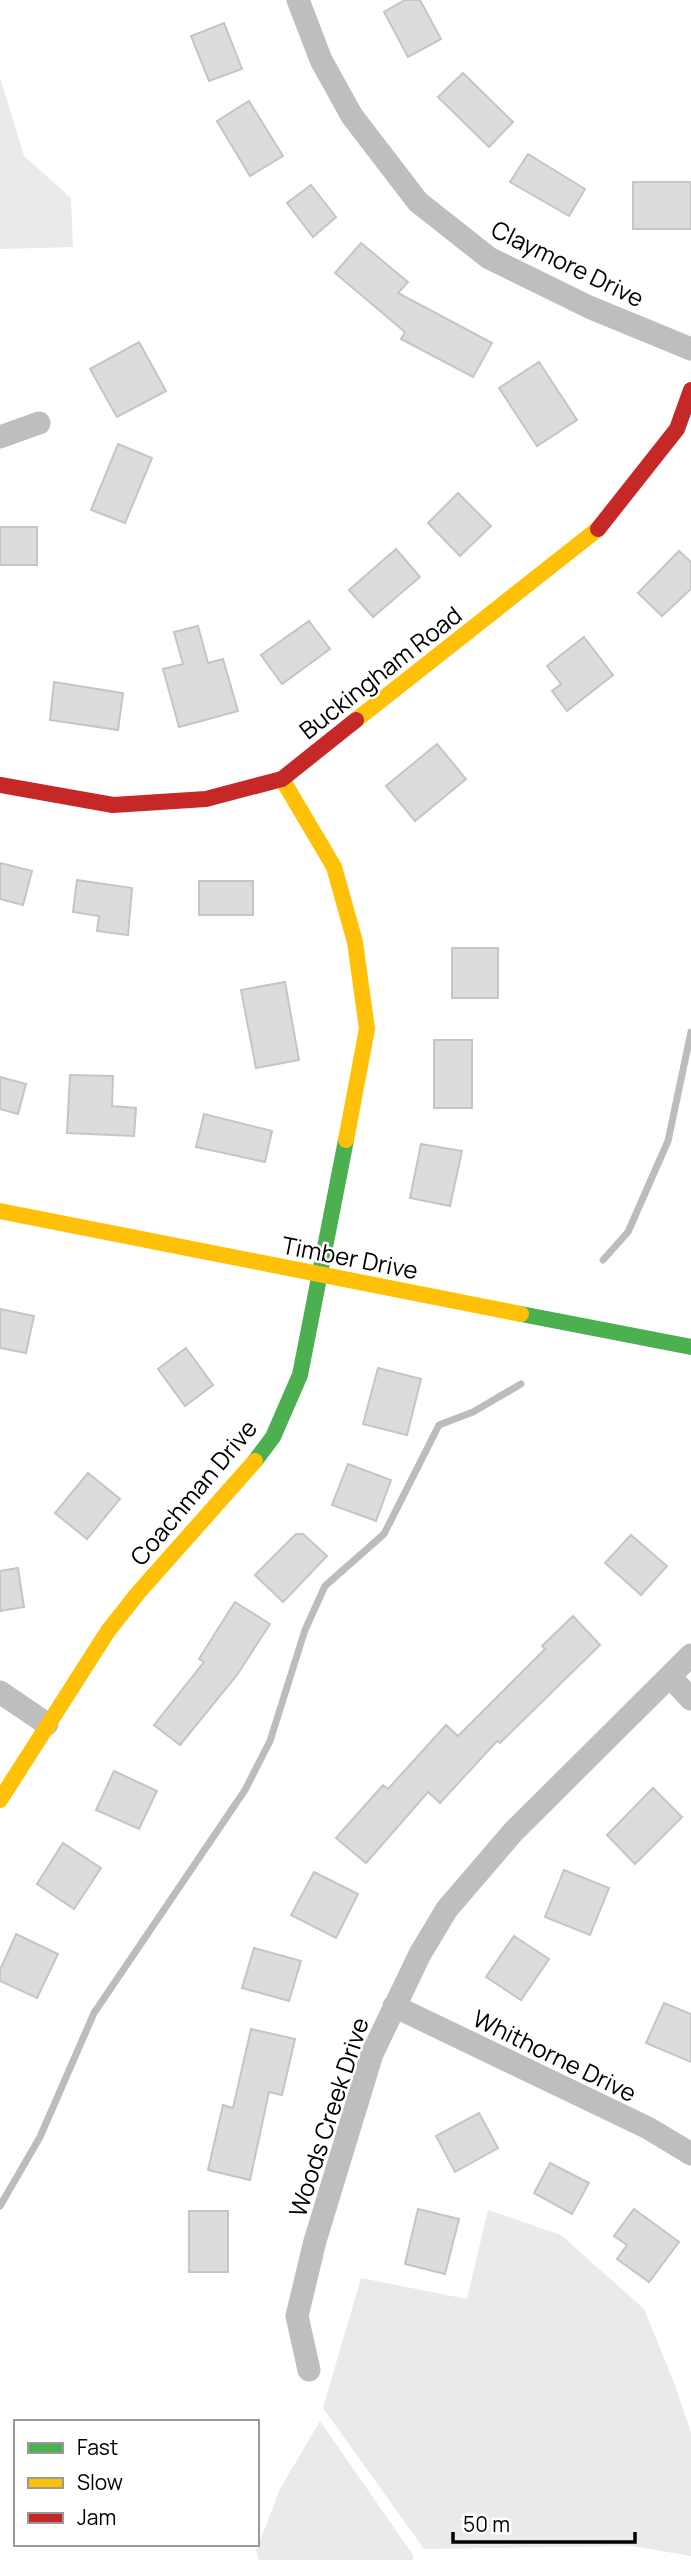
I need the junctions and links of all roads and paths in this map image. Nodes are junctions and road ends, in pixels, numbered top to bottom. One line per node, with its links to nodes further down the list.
1 (299, 0): 2 (street, Claymore Drive)
2 (691, 349)
3 (691, 390): 6 (street, Buckingham Road)
4 (39, 423): 5 (street)
5 (0, 438)
6 (282, 779): 7 (street, Buckingham Road); 9 (street, Coachman Drive)
7 (0, 785)
8 (0, 1211): 9 (street, Timber Drive)
9 (318, 1274): 10 (street, Timber Drive); 15 (street, Coachman Drive)
10 (691, 1347)
11 (691, 1655): 12 (street, Woods Creek Drive)
12 (670, 1677): 14 (street); 17 (street, Woods Creek Drive)
13 (0, 1692): 15 (street)
14 (691, 1699)
15 (47, 1724): 16 (street, Coachman Drive)
16 (0, 1800)
17 (394, 2006): 18 (street, Whithorne Drive); 19 (street, Woods Creek Drive)
18 (691, 2154)
19 (309, 2370)

